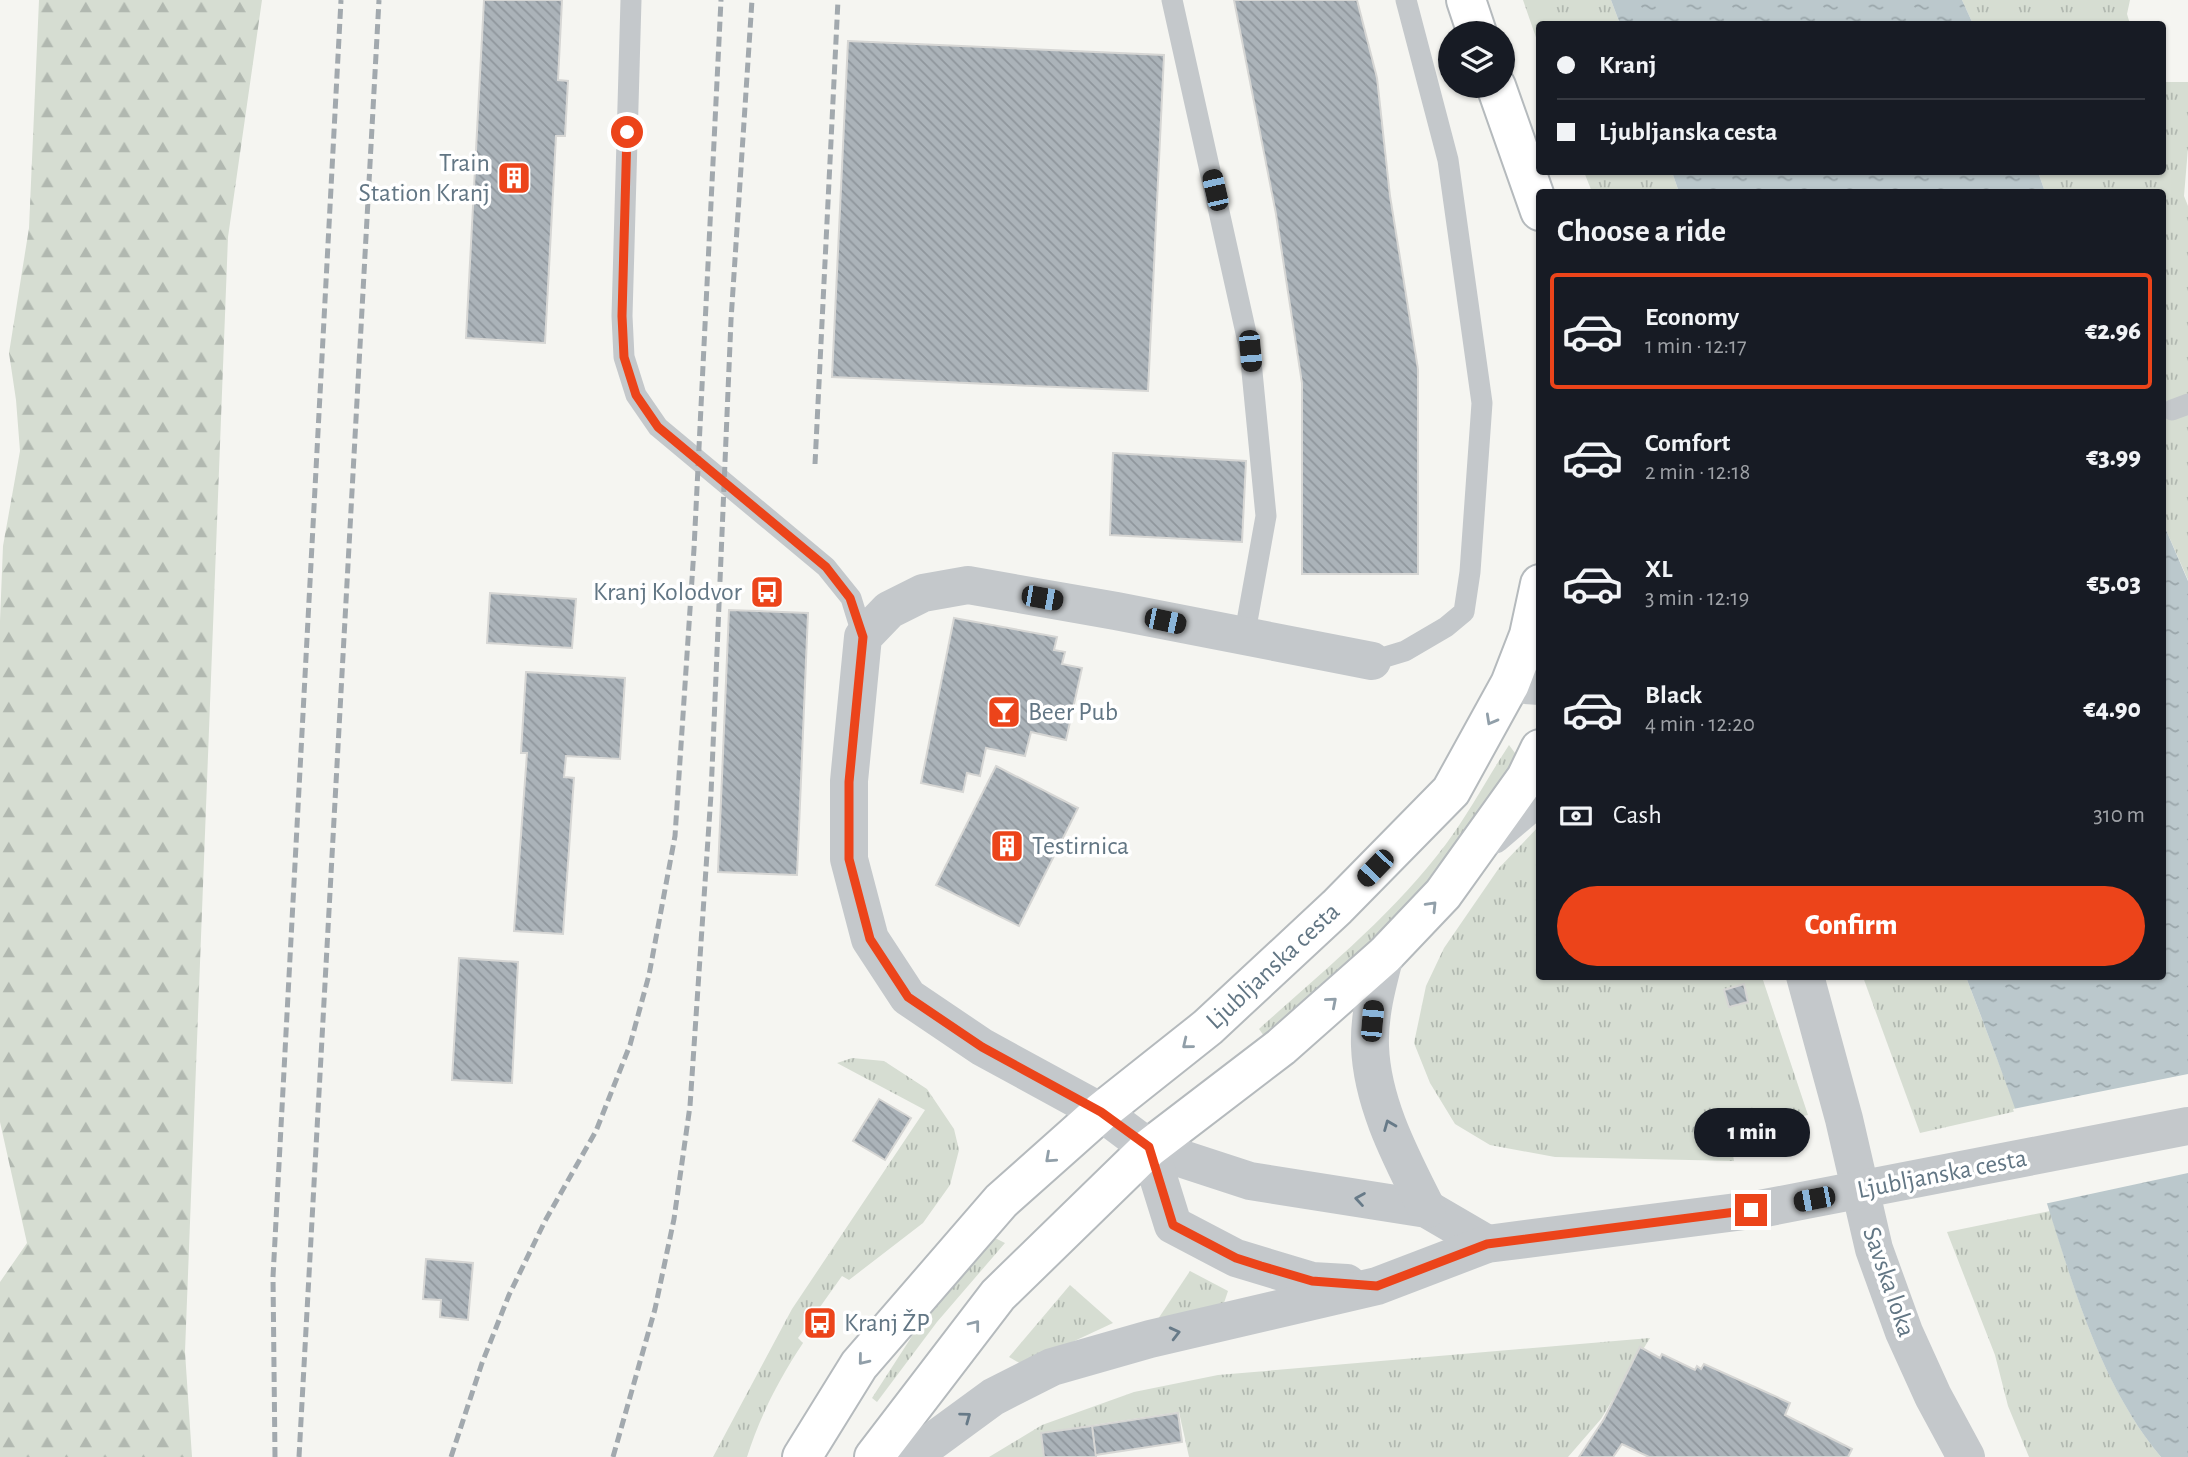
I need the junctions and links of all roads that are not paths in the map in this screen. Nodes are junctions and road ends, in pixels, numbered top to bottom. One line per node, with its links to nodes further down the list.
1 (631, 0): 9 (lane)
2 (1172, 0): 10 (lane)
3 (1406, 0): 11 (lane)
4 (1466, 0): 5 (main road)
5 (1473, 21)
6 (1500, 98): 7 (main road)
7 (1536, 200)
8 (1534, 635): 12 (main road, Ljubljanska cesta)
9 (863, 637): 10 (street); 18 (street)
10 (1244, 638): 11 (street)
11 (1372, 661)
12 (1525, 685): 18 (main road, Ljubljanska cesta, one-way to 18)
13 (1536, 757): 15 (main road)
14 (1536, 798): 15 (street)
15 (1478, 848): 16 (main road, one-way to 15)
16 (1385, 955): 20 (main road, one-way to 16); 21 (street, one-way to 16)
17 (1806, 980): 27 (street, Savska loka)
18 (1101, 1112): 20 (street); 24 (main road, Ljubljanska cesta, one-way to 24)
19 (2188, 1126): 22 (street, Ljubljanska cesta, bridge)
20 (1149, 1147): 21 (street, one-way to 20); 23 (street, Ljubljanska cesta); 25 (main road, one-way to 20)
21 (1427, 1209): 22 (street)
22 (1487, 1244): 23 (street, Ljubljanska cesta)
23 (1377, 1286): 26 (street, Ljubljanska cesta, one-way to 23)
24 (802, 1457)
25 (874, 1457)
26 (911, 1457)
27 (1966, 1457)

